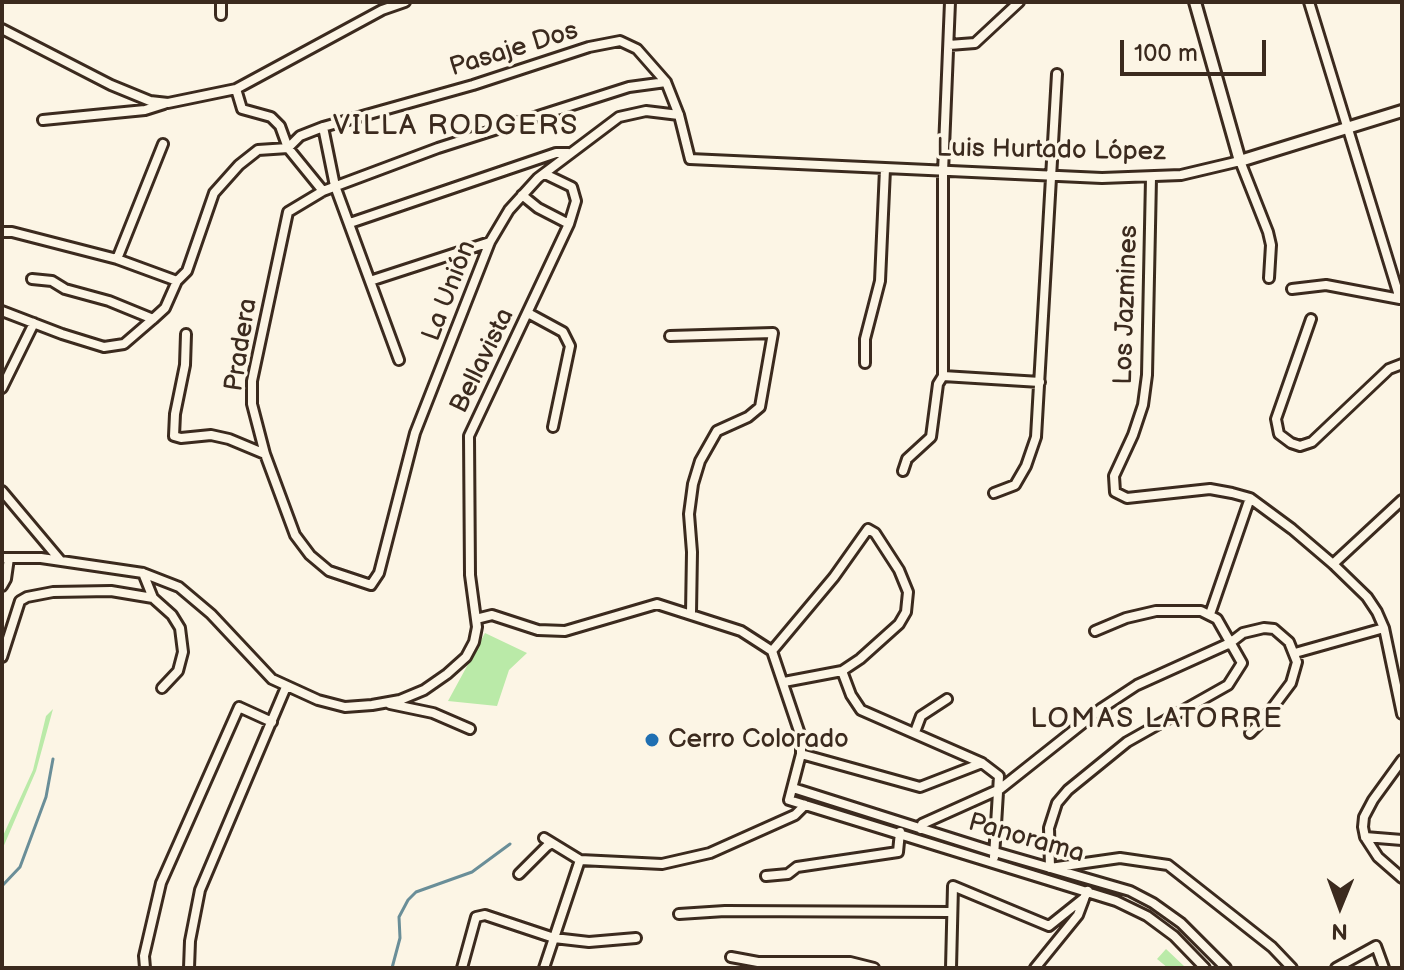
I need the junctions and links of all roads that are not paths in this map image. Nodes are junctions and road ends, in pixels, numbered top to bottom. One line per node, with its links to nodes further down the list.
1 (221, 2): 7 (street)
2 (405, 2): 12 (street)
3 (950, 2): 9 (street)
4 (1019, 2): 9 (street)
5 (1195, 2): 23 (street)
6 (1309, 2): 18 (street)
7 (221, 15)
8 (2, 29): 13 (street)
9 (949, 45): 25 (street)
10 (1057, 74): 27 (street)
11 (666, 82): 15 (street, Pasaje Dos); 17 (street, Pasaje Dos); 29 (street, Pradera)
12 (236, 89): 13 (street); 20 (street)
13 (168, 103): 16 (street)
14 (1402, 111): 18 (street, Luis Hurtado López)
15 (679, 115): 21 (street, La Unión); 22 (street, Pasaje Dos)
16 (43, 120)
17 (323, 127): 20 (street, Pasaje Dos); 29 (street)
18 (1347, 128): 23 (street, Luis Hurtado López); 41 (street)
19 (163, 144): 36 (street)
20 (288, 148): 30 (street); 39 (street, Pasaje Dos)
21 (568, 153): 26 (street, La Unión); 32 (street)
22 (690, 159): 24 (street, Luis Hurtado López)
23 (1240, 161): 28 (street, Luis Hurtado López); 37 (street)
24 (885, 169): 25 (street, Luis Hurtado López); 50 (street)
25 (943, 172): 27 (street, Luis Hurtado López); 52 (street)
26 (545, 174): 31 (street, La Unión); 33 (street, Bellavista)
27 (1049, 177): 28 (street, Luis Hurtado López); 53 (street)
28 (1151, 178): 60 (street, Los Jazmines)
29 (335, 186): 30 (street, Pradera); 32 (street)
30 (323, 191): 56 (street, Pradera)
31 (522, 195): 33 (street); 35 (street, La Unión)
32 (350, 223): 40 (street)
33 (569, 224): 43 (street, Bellavista)
34 (2, 232): 36 (street)
35 (490, 242): 40 (street); 66 (street, La Unión)
36 (117, 259): 39 (street)
37 (1269, 278)
38 (32, 279): 44 (street)
39 (177, 281): 44 (street, Pasaje Dos)
40 (370, 281): 49 (street)
41 (1292, 289)
42 (2, 311): 46 (street, Pasaje Dos)
43 (528, 313): 55 (street); 71 (street, Bellavista)
44 (153, 319): 46 (street, Pasaje Dos)
45 (1311, 319): 51 (street)
46 (34, 323): 54 (street)
47 (186, 334): 56 (street)
48 (670, 336): 69 (street)
49 (399, 360)
50 (865, 363)
51 (1402, 364)
52 (943, 376): 53 (street); 57 (street)
53 (1040, 382): 59 (street)
54 (2, 388)
55 (553, 427)
56 (265, 454): 66 (street, Pradera)
57 (903, 471)
58 (2, 491): 63 (street)
59 (994, 493)
60 (1250, 498): 64 (street, Los Jazmines); 70 (street)
61 (1402, 500): 64 (street)
62 (4, 556): 63 (street); 67 (street)
63 (60, 560): 65 (street)
64 (1333, 564): 72 (street, Los Jazmines)
65 (143, 573): 68 (street); 80 (street)
66 (371, 585)
67 (2, 586)
68 (153, 598): 77 (street); 81 (street)
69 (691, 613): 71 (street); 75 (street)
70 (1210, 614): 73 (street); 74 (street)
71 (476, 619): 83 (street)
72 (1384, 628): 76 (street); 84 (street, Los Jazmines)
73 (1095, 631)
74 (1230, 643): 76 (street); 93 (street); 102 (street)
75 (772, 651): 78 (street); 79 (street)
76 (1295, 653): 88 (street)
77 (2, 657)
78 (842, 671): 79 (street); 87 (street)
79 (784, 682): 89 (street)
80 (286, 687): 83 (street); 85 (street)
81 (162, 688)
82 (947, 699): 87 (street)
83 (386, 703): 86 (street)
84 (1402, 714)
85 (272, 722): 112 (street); 113 (street)
86 (470, 729)
87 (915, 732): 91 (street)
88 (1250, 733)
89 (801, 754): 91 (street); 92 (street)
90 (1402, 760): 97 (street)
91 (982, 763): 93 (street)
92 (793, 788): 94 (street); 95 (street, Panorama)
93 (1000, 789): 95 (street); 99 (street)
94 (805, 805): 96 (street); 100 (street)
95 (921, 829): 99 (street, Panorama)
96 (900, 832): 101 (street); 104 (street)
97 (1365, 837): 98 (street); 105 (street)
98 (1402, 840)
99 (995, 852): 101 (street); 102 (street, Panorama)
100 (580, 860): 103 (street); 109 (street)
101 (992, 863): 106 (street)
102 (1050, 868): 120 (street, Panorama); 121 (street)
103 (519, 874)
104 (766, 876)
105 (1402, 878)
106 (1086, 895): 107 (street); 118 (street); 119 (street)
107 (951, 912): 108 (street); 117 (street)
108 (679, 914)
109 (554, 938): 110 (street); 114 (street); 115 (street)
110 (636, 938)
111 (731, 957): 116 (street)
112 (145, 968)
113 (189, 968)
114 (462, 968)
115 (544, 968)
116 (874, 968)
117 (951, 968)
118 (1035, 968)
119 (1205, 968)
120 (1226, 968)
121 (1292, 968)
122 (1336, 968): 123 (street)
123 (1384, 968)

